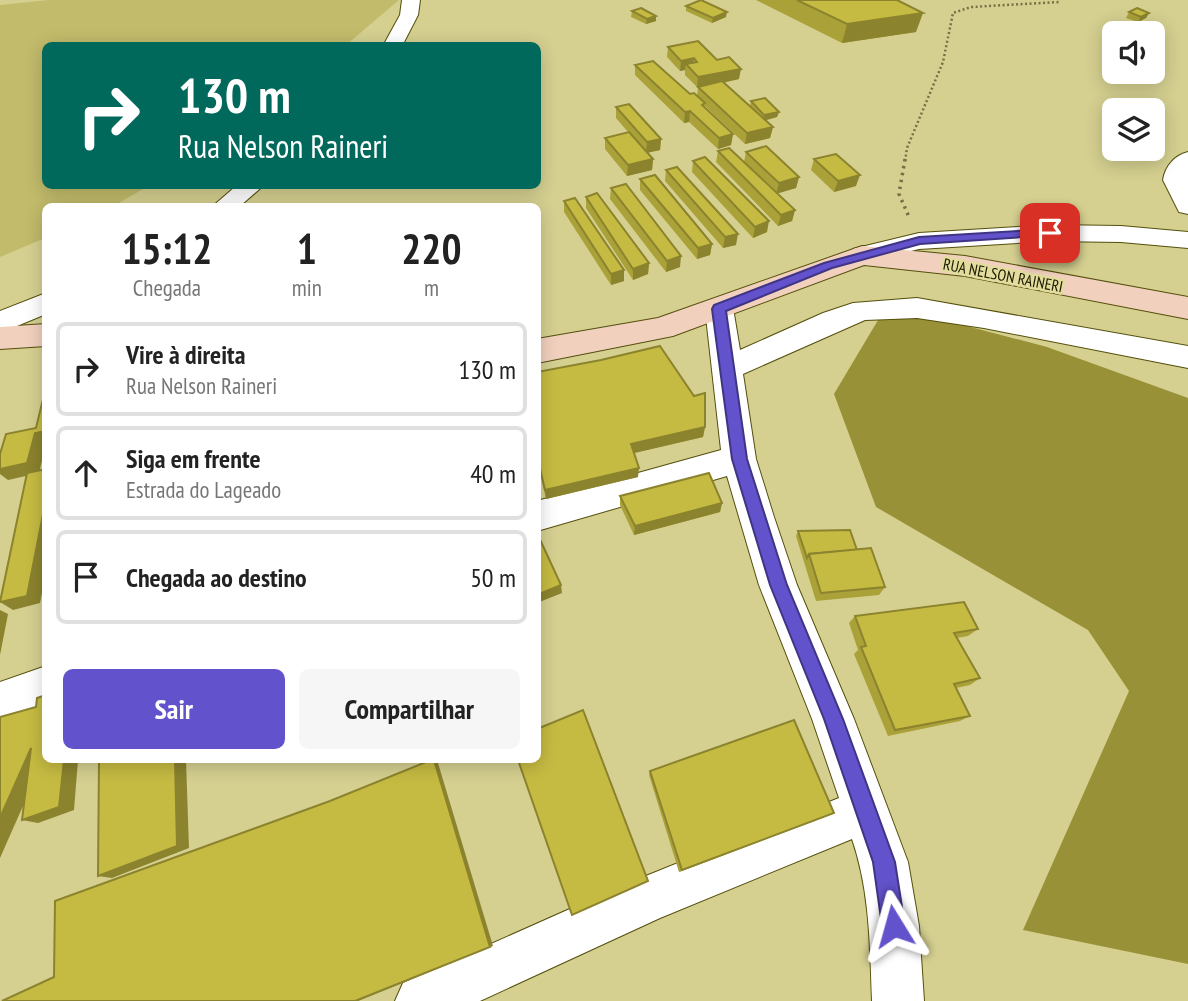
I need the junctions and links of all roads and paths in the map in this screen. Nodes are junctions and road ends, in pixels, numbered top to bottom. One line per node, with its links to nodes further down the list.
1 (411, 0): 3 (street)
2 (1060, 2): 9 (path)
3 (394, 42)
4 (1188, 159): 7 (street)
5 (247, 189): 6 (street)
6 (229, 203)
7 (1188, 206)
8 (1188, 240): 9 (street)
9 (919, 241): 10 (street)
10 (862, 255): 12 (main road, RUA NELSON RAINERI); 13 (main road, RUA NELSON RAINERI)
11 (42, 304): 14 (street)
12 (719, 309): 17 (main road, RUA NELSON RAINERI); 19 (street)
13 (1188, 309)
14 (0, 323)
15 (42, 335): 16 (main road)
16 (0, 338)
17 (541, 350)
18 (1188, 356): 19 (street)
19 (728, 368): 20 (street)
20 (739, 459): 21 (street); 24 (street)
21 (541, 515)
22 (42, 687): 23 (street)
23 (0, 703)
24 (864, 811): 25 (street); 26 (street)
25 (421, 1001)
26 (898, 1001)

